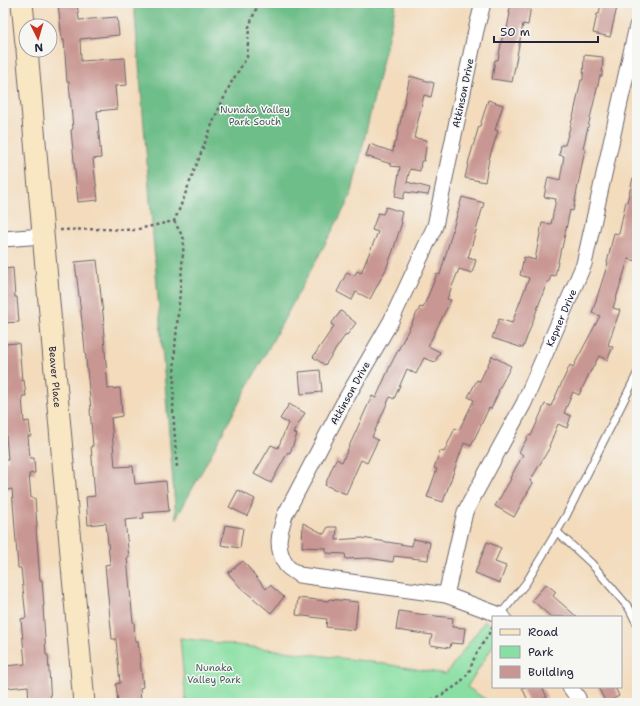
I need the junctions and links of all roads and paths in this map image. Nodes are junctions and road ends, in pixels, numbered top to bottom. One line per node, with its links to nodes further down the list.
1 (22, 3): 4 (street)
2 (260, 3): 7 (path)
3 (483, 3): 13 (street, Atkinson Drive)
4 (23, 18)
5 (637, 26): 13 (street, Kepner Drive)
6 (27, 58): 8 (street, Beaver Place)
7 (174, 221): 8 (path); 11 (path)
8 (43, 236): 9 (street); 19 (street, Beaver Place)
9 (3, 239)
10 (637, 374): 12 (lane)
11 (178, 468)
12 (556, 531): 14 (lane); 16 (lane)
13 (446, 595): 15 (street, Atkinson Drive)
14 (502, 616)
15 (492, 617)
16 (637, 624)
17 (492, 630): 20 (path)
18 (571, 688): 21 (street)
19 (84, 703)
20 (426, 703)
21 (579, 703)

